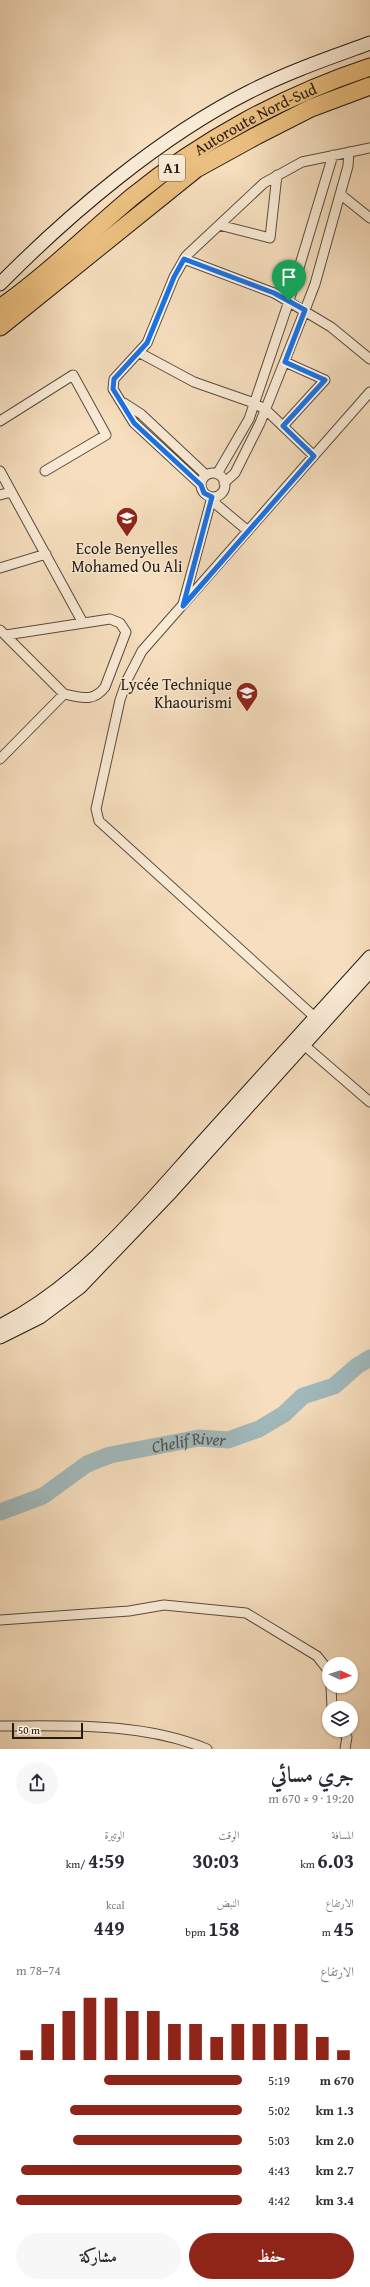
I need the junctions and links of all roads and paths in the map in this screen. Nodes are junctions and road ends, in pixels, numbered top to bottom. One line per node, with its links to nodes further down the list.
1 (370, 43): 12 (main road)
2 (370, 67): 14 (highway, Autoroute Nord-Sud / A1)
3 (370, 86): 16 (highway, Autoroute Nord-Sud / A1)
4 (370, 148): 5 (street)
5 (349, 152): 6 (street); 8 (street)
6 (333, 155): 7 (street); 13 (street)
7 (277, 175): 10 (street); 10 (street)
8 (340, 194): 9 (street); 15 (street)
9 (370, 218)
10 (219, 225): 11 (street)
11 (184, 259): 13 (street); 17 (street)
12 (0, 284)
13 (289, 301): 15 (street); 22 (street)
14 (0, 308)
15 (305, 310): 18 (street); 19 (street)
16 (0, 327)
17 (140, 353): 21 (street); 22 (street)
18 (370, 359)
19 (285, 362): 23 (street); 25 (street)
20 (370, 392): 26 (street)
21 (123, 402): 30 (street); 32 (street)
22 (254, 403): 23 (street); 29 (street)
23 (266, 410): 25 (street); 31 (street)
24 (0, 421): 27 (street)
25 (283, 426): 26 (street)
26 (314, 456): 36 (street)
27 (45, 470)
28 (0, 471): 33 (street)
29 (218, 474): 30 (street); 31 (street)
30 (206, 475): 32 (street)
31 (224, 483): 35 (street)
32 (201, 485): 35 (street)
33 (11, 492): 34 (street); 37 (street)
34 (0, 495)
35 (212, 497): 36 (street); 39 (street)
36 (248, 532): 39 (street)
37 (46, 554): 38 (street); 40 (street)
38 (0, 568)
39 (183, 606): 46 (street)
40 (83, 624): 41 (street); 42 (street)
41 (2, 631): 42 (street)
42 (64, 694): 43 (street)
43 (0, 759)
44 (370, 957): 46 (main road)
45 (370, 971): 46 (main road)
46 (319, 1021): 47 (main road); 49 (main road)
47 (304, 1044): 48 (street); 50 (main road)
48 (370, 1102)
49 (0, 1326)
50 (0, 1337)
51 (0, 1620): 52 (street)
52 (322, 1662)
53 (0, 1726): 55 (street)
54 (347, 1737): 56 (street)
55 (206, 1749)
56 (345, 1749)

